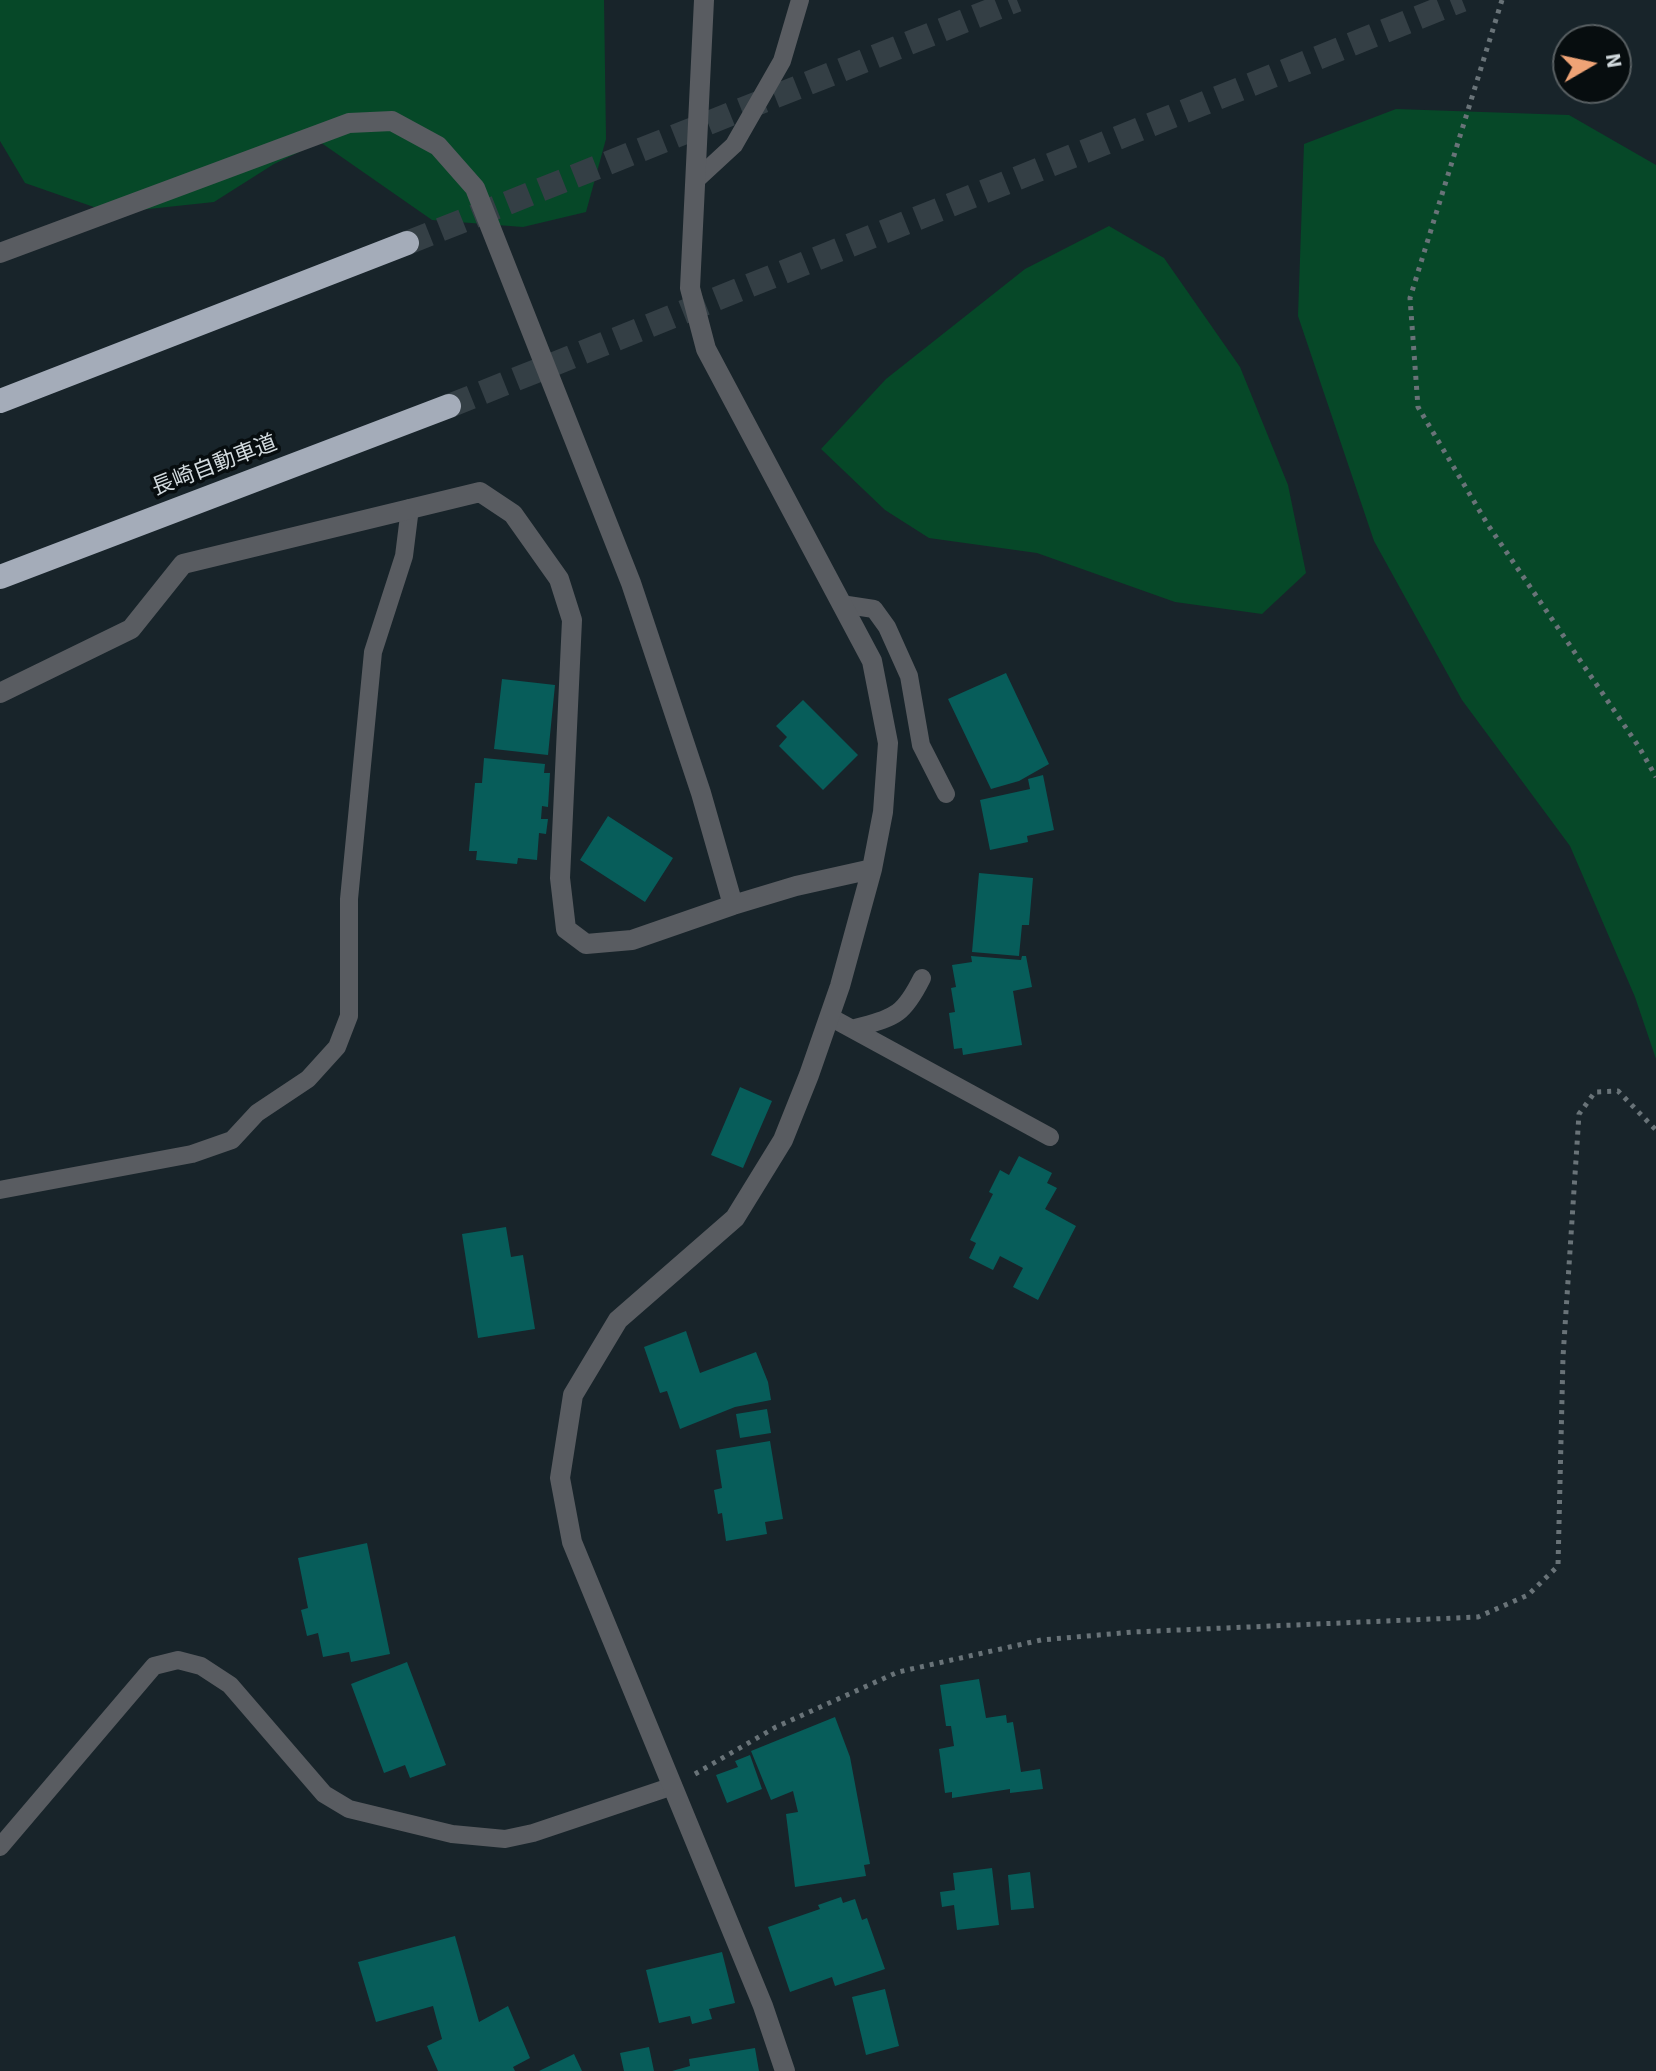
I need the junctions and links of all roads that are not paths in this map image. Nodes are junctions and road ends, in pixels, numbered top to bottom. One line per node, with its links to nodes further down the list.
1 (704, 0): 3 (street)
2 (800, 0): 3 (lane)
3 (695, 181): 10 (street)
4 (407, 243): 6 (highway)
5 (0, 253): 14 (street)
6 (0, 401)
7 (449, 406): 9 (highway, 長崎自動車道)
8 (410, 508): 11 (street); 14 (street); 19 (lane)
9 (0, 577)
10 (841, 604): 12 (lane); 13 (street)
11 (0, 693)
12 (946, 794)
13 (872, 869): 14 (street); 16 (street)
14 (733, 905)
15 (922, 978): 17 (lane)
16 (830, 1017): 17 (lane); 20 (street)
17 (852, 1029): 18 (lane)
18 (1050, 1137)
19 (0, 1190)
20 (673, 1786): 21 (lane); 22 (street)
21 (0, 1847)
22 (785, 2071)

